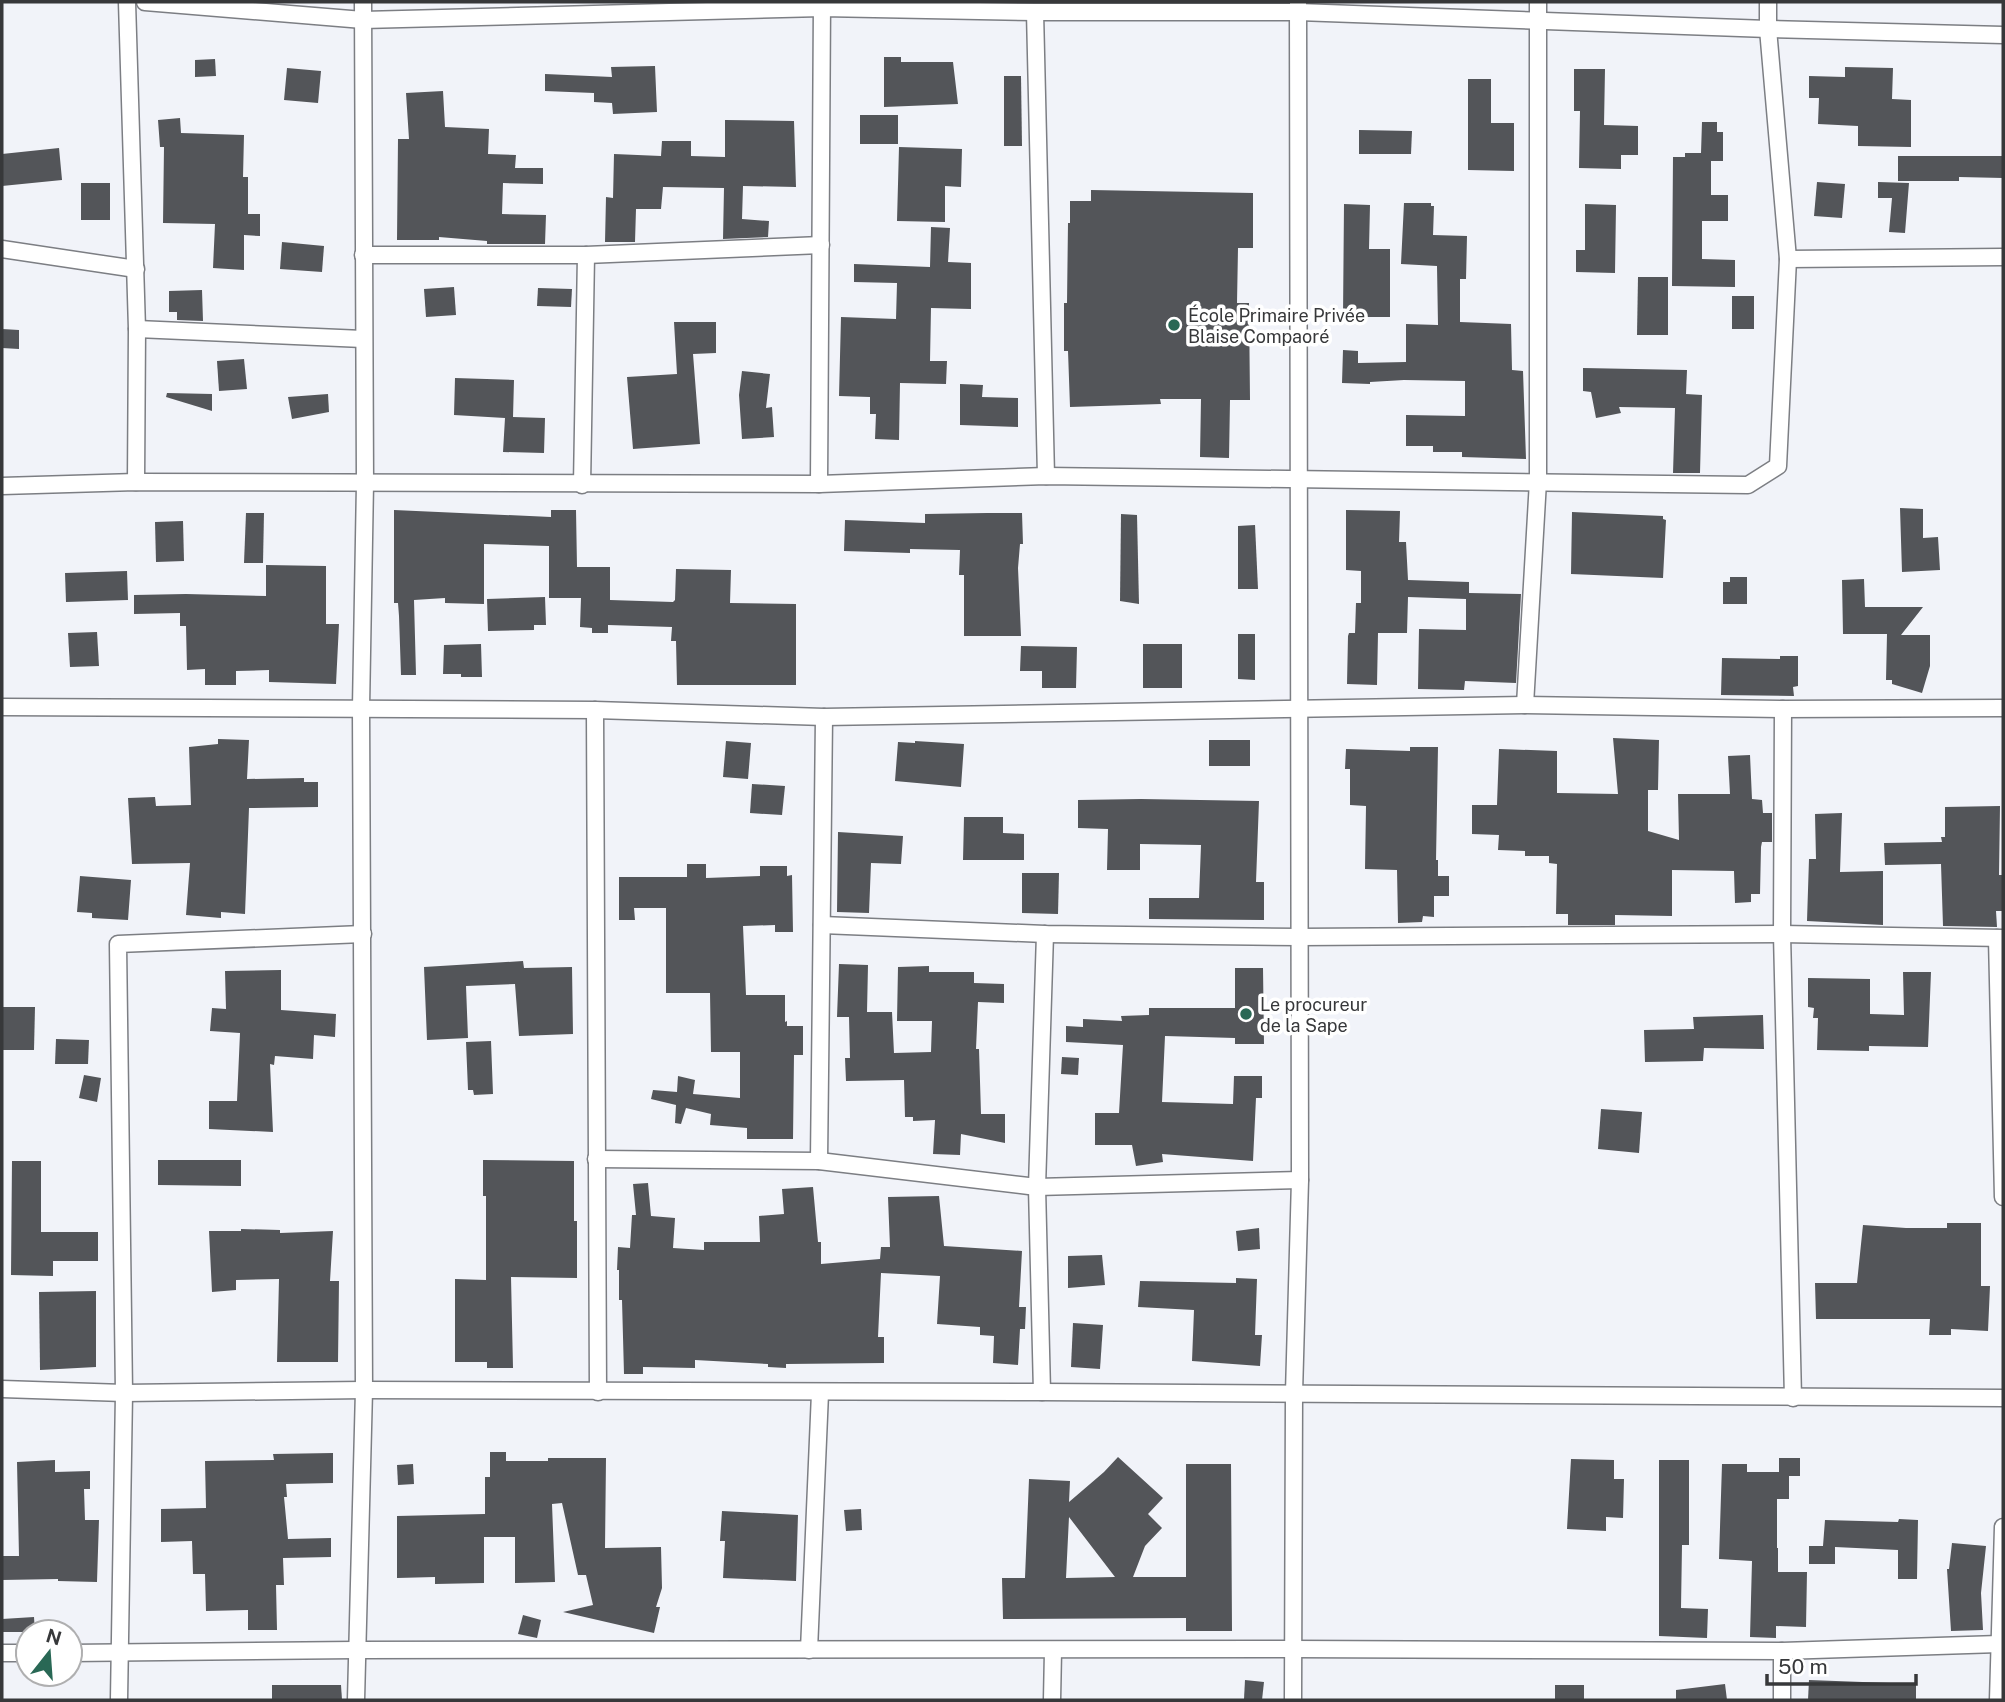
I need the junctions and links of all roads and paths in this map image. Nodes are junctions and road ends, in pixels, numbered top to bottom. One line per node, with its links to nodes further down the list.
1 (127, 2): 19 (street)
2 (145, 2): 9 (street)
3 (363, 2): 9 (street)
4 (1538, 2): 10 (street)
5 (1768, 2): 11 (street)
6 (822, 5): 8 (street); 9 (street); 13 (street)
7 (1298, 7): 8 (street); 10 (street); 23 (street)
8 (1035, 12): 22 (street)
9 (363, 20): 15 (street)
10 (1538, 20): 11 (street); 24 (street)
11 (1768, 29): 12 (street); 18 (street)
12 (2003, 35)
13 (821, 246): 16 (street); 27 (street)
14 (2, 249): 19 (street)
15 (363, 255): 16 (street); 21 (street)
16 (586, 255): 28 (street)
17 (2003, 257): 18 (street)
18 (1788, 258): 24 (street)
19 (136, 269): 20 (street)
20 (137, 329): 21 (street); 25 (street)
21 (363, 339): 26 (street)
22 (1046, 476): 23 (street); 27 (street)
23 (1299, 479): 24 (street); 34 (street)
24 (1538, 481): 30 (street)
25 (136, 482): 26 (street); 29 (street)
26 (365, 483): 28 (street); 32 (street)
27 (819, 484): 28 (street)
28 (582, 485)
29 (2, 486)
30 (1525, 705): 34 (street); 35 (street)
31 (2, 706): 32 (street)
32 (361, 708): 36 (street); 39 (street)
33 (2003, 708): 35 (street)
34 (1299, 709): 37 (street); 42 (street)
35 (1783, 709): 41 (street)
36 (595, 710): 37 (street); 44 (street)
37 (824, 717): 38 (street)
38 (822, 925): 40 (street); 45 (street)
39 (363, 934): 50 (street); 55 (street)
40 (1045, 934): 42 (street); 47 (street)
41 (1782, 934): 42 (street); 43 (street); 56 (street)
42 (1299, 937): 46 (street)
43 (2000, 938): 48 (street)
44 (596, 1159): 45 (street); 51 (street)
45 (819, 1161): 47 (street)
46 (1300, 1180): 47 (street); 54 (street)
47 (1037, 1187): 52 (street)
48 (2003, 1198)
49 (2, 1389): 55 (street)
50 (364, 1390): 51 (street); 55 (street); 61 (street)
51 (598, 1392): 53 (street)
52 (1042, 1392): 53 (street); 54 (street)
53 (820, 1393): 62 (street)
54 (1294, 1393): 56 (street); 60 (street)
55 (124, 1394): 66 (street)
56 (1793, 1398): 57 (street)
57 (2003, 1398)
58 (2003, 1527): 59 (street)
59 (1999, 1644): 64 (street); 72 (street)
60 (1293, 1649): 63 (street); 64 (street); 70 (street)
61 (355, 1650): 62 (street); 66 (street); 68 (street)
62 (809, 1650): 63 (street)
63 (1053, 1651): 69 (street)
64 (1782, 1651): 71 (street)
65 (84, 1653): 66 (street)
66 (119, 1653): 67 (street)
67 (119, 1700)
68 (356, 1700)
69 (1052, 1700)
70 (1293, 1700)
71 (1782, 1700)
72 (1998, 1700)

